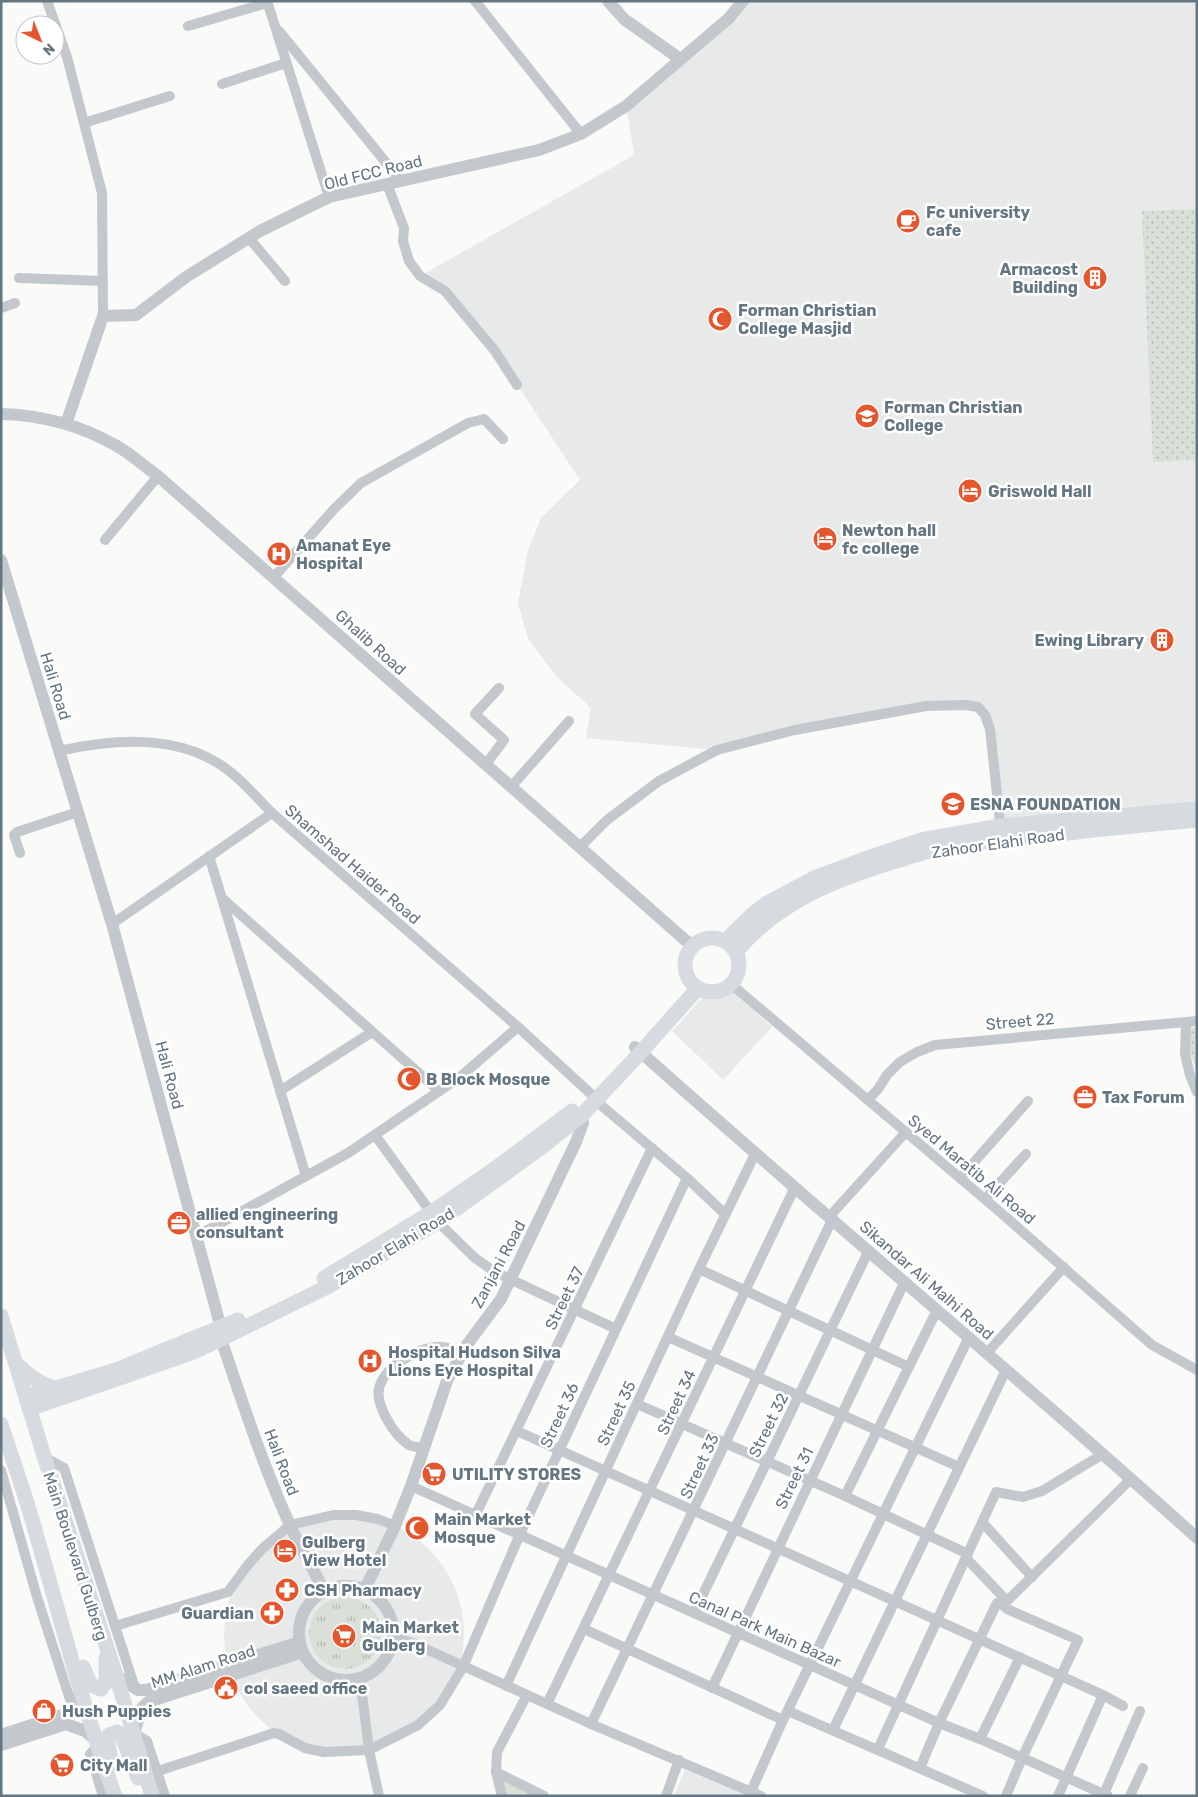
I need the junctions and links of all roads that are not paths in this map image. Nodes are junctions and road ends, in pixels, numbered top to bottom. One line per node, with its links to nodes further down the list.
1 (48, 1): 12 (street)
2 (475, 1): 13 (street)
3 (608, 1): 8 (street)
4 (743, 1): 8 (street, Old FCC Road)
5 (267, 2): 6 (street); 7 (street)
6 (274, 25): 9 (street); 14 (street)
7 (188, 26)
8 (680, 59): 13 (street, Old FCC Road)
9 (286, 63): 10 (street); 16 (street)
10 (222, 84)
11 (170, 96): 12 (street)
12 (84, 123): 20 (street)
13 (580, 134): 14 (street, Old FCC Road)
14 (401, 181): 15 (street, Old FCC Road)
15 (387, 184): 16 (street, Old FCC Road); 24 (street)
16 (329, 197): 17 (street, Old FCC Road)
17 (249, 238): 19 (street); 23 (street, Old FCC Road)
18 (19, 278): 20 (street)
19 (285, 281)
20 (103, 282): 23 (street)
21 (15, 304): 22 (street)
22 (1, 308)
23 (103, 316): 26 (street)
24 (517, 385)
25 (1, 414): 26 (street, Ghalib Road)
26 (66, 424): 28 (street, Ghalib Road)
27 (503, 439): 31 (street)
28 (158, 476): 29 (street); 31 (street, Ghalib Road)
29 (105, 540)
30 (1, 560): 34 (street, Hali Road)
31 (274, 576): 35 (street, Ghalib Road)
32 (499, 688): 35 (street)
33 (569, 722): 36 (street)
34 (59, 751): 38 (street, Hali Road); 39 (street, Shamshad Haider Road)
35 (486, 764): 36 (street, Ghalib Road)
36 (511, 787): 42 (street, Ghalib Road)
37 (1197, 809): 41 (main road, Zahoor Elahi Road)
38 (78, 812): 43 (street); 46 (street, Hali Road)
39 (272, 814): 44 (street); 54 (street, Shamshad Haider Road)
40 (1197, 820): 41 (main road, Zahoor Elahi Road)
41 (1001, 833): 42 (street); 47 (main road, Zahoor Elahi Road); 49 (main road, Zahoor Elahi Road)
42 (580, 847): 48 (street, Ghalib Road)
43 (20, 853)
44 (209, 856): 45 (street); 46 (street)
45 (222, 898): 55 (street); 57 (street)
46 (112, 924): 77 (street, Hali Road)
47 (725, 941): 48 (main road); 49 (main road)
48 (692, 946): 51 (main road)
49 (736, 952): 50 (main road)
50 (731, 984): 51 (main road); 61 (street, Syed Maratib Ali Road)
51 (695, 986): 56 (main road, Zahoor Elahi Road)
52 (1197, 1021): 53 (street, Street 22)
53 (1186, 1022): 59 (street); 61 (street, Street 22)
54 (518, 1027): 58 (street); 60 (street, Shamshad Haider Road)
55 (372, 1032): 57 (street); 58 (street)
56 (638, 1050): 60 (main road, Zahoor Elahi Road); 67 (street, Sikandar Ali Malhi Road)
57 (280, 1091): 69 (street)
58 (439, 1091): 65 (street)
59 (1197, 1092)
60 (594, 1098): 63 (main road, Zahoor Elahi Road); 66 (street, Shamshad Haider Road); 75 (main road, Zahoor Elahi Road)
61 (868, 1100): 64 (street, Syed Maratib Ali Road)
62 (1028, 1101): 71 (street)
63 (580, 1116): 75 (main road, Zahoor Elahi Road); 81 (street, Zanjani Road)
64 (906, 1132): 71 (street, Syed Maratib Ali Road); 76 (street, Street 33)
65 (375, 1135): 69 (street); 75 (street)
66 (652, 1148): 70 (street, Shamshad Haider Road); 84 (street, Street 37)
67 (755, 1154): 72 (street, Sikandar Ali Malhi Road); 74 (street, Street 35)
68 (1026, 1154): 73 (street)
69 (306, 1176): 77 (street)
70 (688, 1178): 74 (street, Shamshad Haider Road); 88 (street, Street 36)
71 (960, 1178): 73 (street, Syed Maratib Ali Road)
72 (794, 1187): 76 (street, Sikandar Ali Malhi Road); 83 (street, Street 34)
73 (985, 1199): 79 (street, Syed Maratib Ali Road)
74 (725, 1214): 80 (street, Street 35)
75 (435, 1217): 81 (street); 90 (main road, Zahoor Elahi Road)
76 (831, 1218): 78 (street, Sikandar Ali Malhi Road); 85 (street, Street 33)
77 (197, 1236): 90 (street, Hali Road)
78 (869, 1250): 82 (street, Sikandar Ali Malhi Road); 89 (street, Street 32)
79 (1064, 1267): 95 (street); 100 (street, Syed Maratib Ali Road)
80 (699, 1269): 83 (street); 91 (street, Street 35)
81 (511, 1279): 84 (street); 94 (street, Zanjani Road)
82 (905, 1281): 86 (street, Sikandar Ali Malhi Road); 93 (street, Street 31)
83 (745, 1290): 85 (street); 96 (street, Street 34)
84 (575, 1309): 88 (street); 110 (street, Street 37)
85 (789, 1310): 89 (street); 101 (street, Street 33)
86 (937, 1310): 92 (street, Sikandar Ali Malhi Road); 98 (street)
87 (1, 1316): 97 (main road, Main Boulevard Gulberg)
88 (616, 1329): 116 (street, Street 36)
89 (830, 1330): 93 (street); 103 (street, Street 32)
90 (221, 1334): 102 (main road, Zahoor Elahi Road); 132 (street, Hali Road)
91 (668, 1337): 96 (street); 105 (street, Street 35)
92 (969, 1337): 95 (street, Sikandar Ali Malhi Road); 114 (street)
93 (872, 1349): 98 (street); 106 (street, Street 31)
94 (461, 1353): 115 (street, Zanjani Road); 115 (street)
95 (987, 1353): 99 (street, Sikandar Ali Malhi Road)
96 (714, 1356): 101 (street); 108 (street, Street 34)
97 (16, 1363): 102 (main road); 104 (main road, Main Boulevard Gulberg)
98 (909, 1366): 109 (street)
99 (1006, 1370): 117 (street, Sikandar Ali Malhi Road); 120 (street)
100 (1197, 1370)
101 (758, 1376): 103 (street); 113 (street, Street 33)
102 (57, 1394): 104 (main road, Zahoor Elahi Road); 112 (main road)
103 (799, 1395): 106 (street); 119 (street, Street 32)
104 (28, 1403): 112 (main road, Main Boulevard Gulberg)
105 (637, 1404): 108 (street); 122 (street, Street 35)
106 (842, 1414): 109 (street); 124 (street, Street 31)
107 (1, 1424): 111 (main road, Main Boulevard Gulberg)
108 (682, 1424): 113 (street); 126 (street, Street 34)
109 (878, 1430): 114 (street); 127 (street)
110 (516, 1431): 116 (street); 129 (street, Street 37)
111 (4, 1439): 147 (main road, Main Boulevard Gulberg)
112 (39, 1440): 118 (main road, Main Boulevard Gulberg)
113 (726, 1443): 119 (street); 128 (street, Street 33)
114 (916, 1447): 120 (street); 130 (street)
115 (424, 1448): 125 (street, Zanjani Road)
116 (560, 1450): 122 (street); 135 (street, Street 36)
117 (1103, 1454): 123 (street, Sikandar Ali Malhi Road); 131 (street)
118 (44, 1456): 152 (street); 157 (main road, Main Boulevard Gulberg)
119 (767, 1462): 124 (street); 134 (street, Street 32)
120 (960, 1467): 136 (street)
121 (1, 1470): 176 (street)
122 (606, 1471): 126 (street); 139 (street, Street 35)
123 (1131, 1479): 137 (street, Sikandar Ali Malhi Road); 142 (street)
124 (810, 1481): 127 (street); 138 (street, Street 31)
125 (411, 1486): 129 (street, Canal Park Main Bazar); 133 (street, Zanjani Road)
126 (650, 1491): 128 (street); 141 (street, Street 34)
127 (845, 1496): 130 (street)
128 (694, 1511): 134 (street); 146 (street, Street 33)
129 (476, 1514): 135 (street, Canal Park Main Bazar)
130 (883, 1514): 136 (street); 143 (street)
131 (982, 1522): 140 (street); 142 (street)
132 (290, 1525): 133 (street); 145 (street, Hali Road); 152 (street)
133 (395, 1526): 144 (street, Zanjani Road)
134 (734, 1529): 138 (street); 150 (street, Street 32)
135 (520, 1534): 139 (street, Canal Park Main Bazar); 162 (street, Street 36)
136 (926, 1535): 140 (street); 148 (street)
137 (1197, 1538)
138 (777, 1548): 143 (street); 154 (street, Street 31)
139 (568, 1556): 141 (street, Canal Park Main Bazar); 167 (street, Street 35)
140 (967, 1556): 149 (street); 151 (street)
141 (610, 1575): 146 (street, Canal Park Main Bazar); 153 (street, Street 34)
142 (1032, 1577): 149 (street)
143 (851, 1581): 148 (street); 161 (street)
144 (365, 1589): 145 (street); 155 (street)
145 (324, 1591): 158 (street)
146 (654, 1595): 150 (street, Canal Park Main Bazar); 159 (street, Street 33)
147 (53, 1598): 157 (main road); 170 (main road, Main Boulevard Gulberg)
148 (894, 1601): 151 (street); 166 (street)
149 (1005, 1603): 156 (street); 164 (street)
150 (694, 1613): 154 (street, Canal Park Main Bazar)
151 (937, 1620): 156 (street); 174 (street)
152 (115, 1626): 168 (street)
153 (584, 1629): 159 (street); 173 (street, Street 34)
154 (737, 1633): 161 (street, Canal Park Main Bazar); 169 (street, Street 31)
155 (394, 1637): 162 (street); 165 (street)
156 (980, 1639): 160 (street); 179 (street)
157 (105, 1644): 163 (main road, Main Boulevard Gulberg)
158 (302, 1647): 165 (street); 168 (street, MM Alam Road); 182 (street, MM Alam Road)
159 (627, 1650): 169 (street); 180 (street, Street 33)
160 (1020, 1657): 164 (street); 184 (street)
161 (811, 1665): 166 (street, Canal Park Main Bazar); 178 (street)
162 (463, 1667): 167 (street); 188 (street, Street 36)
163 (116, 1674): 168 (street, MM Alam Road); 182 (main road, Main Boulevard Gulberg)
164 (1061, 1676): 171 (street); 189 (street)
165 (358, 1678): 188 (street)
166 (854, 1685): 174 (street, Canal Park Main Bazar); 181 (street)
167 (506, 1686): 172 (street)
168 (135, 1688)
169 (712, 1688): 178 (street)
170 (81, 1689): 176 (street); 186 (main road, Main Boulevard Gulberg)
171 (1103, 1695): 175 (street); 195 (street)
172 (527, 1696): 173 (street); 194 (street)
173 (547, 1704): 180 (street)
174 (898, 1704): 179 (street, Canal Park Main Bazar); 187 (street)
175 (1123, 1706)
176 (73, 1709): 183 (street)
177 (1140, 1711): 197 (street)
178 (785, 1715): 181 (street); 196 (street)
179 (939, 1723): 184 (street, Canal Park Main Bazar); 191 (street)
180 (591, 1724): 190 (street)
181 (833, 1730): 187 (street)
182 (134, 1733): 193 (street); 201 (main road, Main Boulevard Gulberg)
183 (1, 1735)
184 (980, 1739): 189 (street, Canal Park Main Bazar)
185 (1, 1744): 186 (street)
186 (97, 1744): 198 (street); 199 (main road, Main Boulevard Gulberg)
187 (878, 1749): 191 (street)
188 (369, 1750): 193 (street); 203 (street)
189 (1022, 1758): 195 (street, Canal Park Main Bazar); 209 (street)
190 (678, 1760): 196 (street); 206 (street)
191 (920, 1768): 208 (street)
192 (1143, 1768): 211 (street)
193 (158, 1771): 202 (street)
194 (496, 1772): 204 (street); 205 (street)
195 (1067, 1777): 197 (street, Canal Park Main Bazar); 210 (street)
196 (750, 1793): 207 (street)
197 (1105, 1795)
198 (103, 1796)
199 (116, 1796): 200 (main road)
200 (145, 1796)
201 (152, 1796)
202 (165, 1796)
203 (379, 1796)
204 (502, 1796)
205 (544, 1796)
206 (666, 1796)
207 (761, 1796)
208 (983, 1796)
209 (1006, 1796)
210 (1058, 1796)
211 (1130, 1796)

